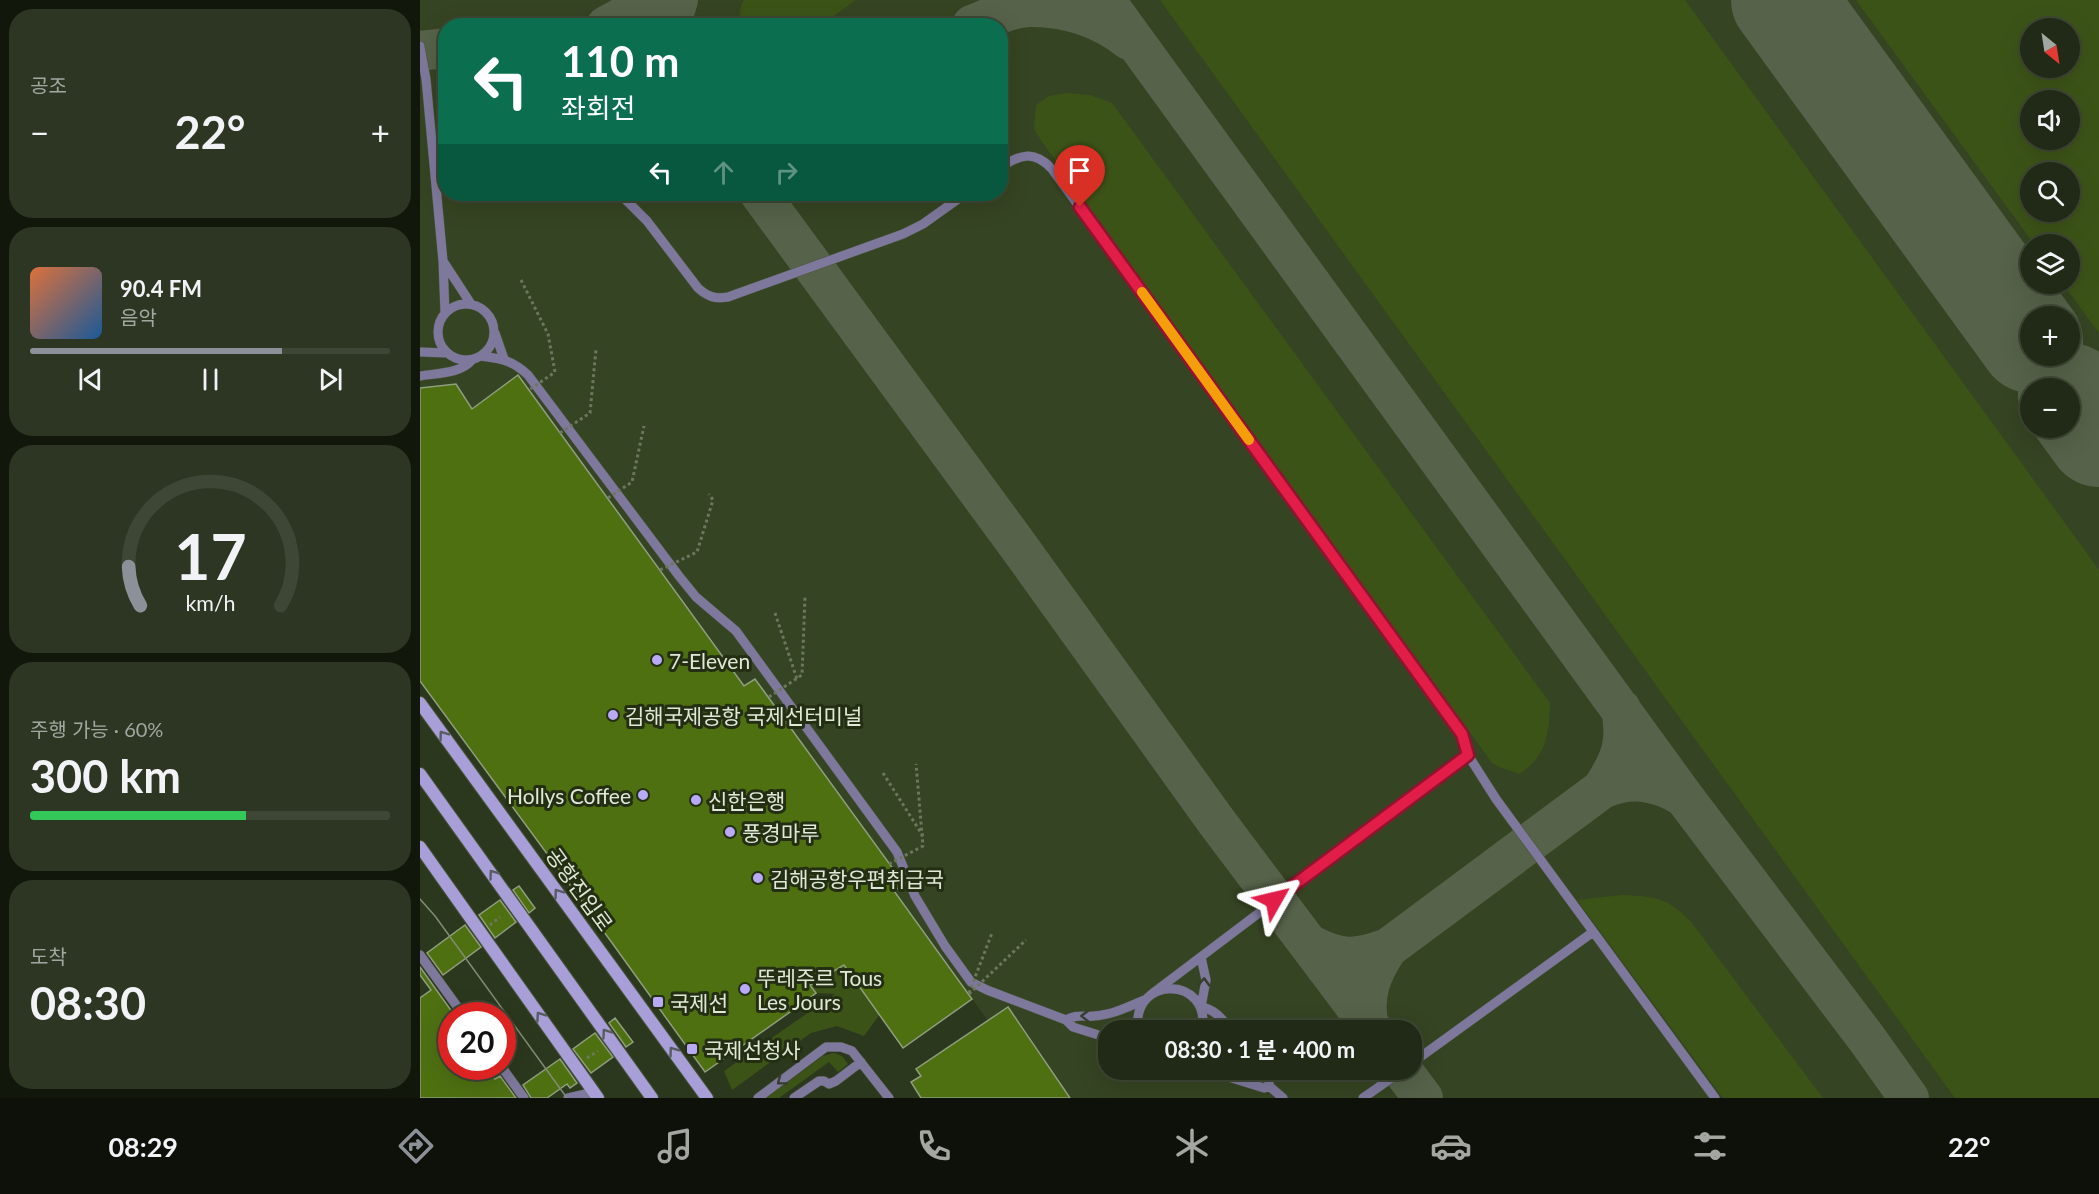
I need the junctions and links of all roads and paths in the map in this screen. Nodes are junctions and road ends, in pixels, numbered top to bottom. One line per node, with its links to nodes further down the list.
1 (420, 46): 4 (lane)
2 (1008, 164): 29 (lane)
3 (438, 167): 4 (lane)
4 (435, 168): 7 (lane)
5 (627, 201): 6 (lane)
6 (955, 201)
7 (443, 261): 9 (lane); 10 (lane)
8 (521, 279): 18 (path, bridge)
9 (471, 304): 10 (lane); 11 (lane)
10 (445, 313): 14 (lane)
11 (494, 332): 15 (lane); 16 (lane)
12 (596, 349): 20 (path, bridge)
13 (420, 352): 14 (lane)
14 (447, 353): 15 (lane)
15 (476, 358): 16 (lane); 17 (lane)
16 (504, 359): 47 (lane)
17 (420, 376)
18 (529, 390)
19 (644, 426): 22 (path, bridge)
20 (560, 433)
21 (709, 494): 23 (path, bridge)
22 (608, 498)
23 (660, 570)
24 (806, 597): 26 (path, bridge)
25 (776, 613): 26 (path)
26 (797, 679): 27 (path, bridge)
27 (768, 697)
28 (420, 703): 65 (main road, 공항진입로, one-way to 28)
29 (1468, 755): 38 (lane); 42 (lane)
30 (916, 764): 33 (path, bridge)
31 (883, 772): 33 (path)
32 (421, 778): 64 (main road, one-way to 32)
33 (923, 836): 35 (path, bridge)
34 (420, 847): 61 (main road, one-way to 34)
35 (889, 864)
36 (500, 918): 37 (path)
37 (490, 925)
38 (1593, 932): 53 (lane); 71 (lane)
39 (992, 933): 40 (path, bridge)
40 (1026, 940)
41 (420, 955): 45 (lane)
42 (1201, 957): 43 (lane); 46 (lane, one-way to 42)
43 (1153, 993): 44 (lane); 46 (lane)
44 (1145, 1000): 47 (lane, one-way to 47); 48 (lane)
45 (454, 1002)
46 (1201, 1007): 49 (lane); 50 (lane)
47 (1066, 1020): 51 (lane)
48 (1137, 1020)
49 (1204, 1020)
50 (1223, 1020)
51 (1098, 1035)
52 (598, 1051): 54 (path)
53 (1422, 1056)
54 (587, 1058)
55 (861, 1062): 66 (lane, one-way to 66); 67 (lane); 68 (lane)
56 (511, 1080): 62 (lane)
57 (1238, 1080): 60 (lane)
58 (1268, 1080): 60 (lane)
59 (1389, 1080): 70 (lane)
60 (1269, 1086): 69 (lane)
61 (596, 1095): 63 (lane)
62 (524, 1098)
63 (568, 1098)
64 (652, 1098)
65 (707, 1098)
66 (758, 1098)
67 (794, 1098)
68 (889, 1098)
69 (1284, 1098)
70 (1363, 1098)
71 (1715, 1098)

